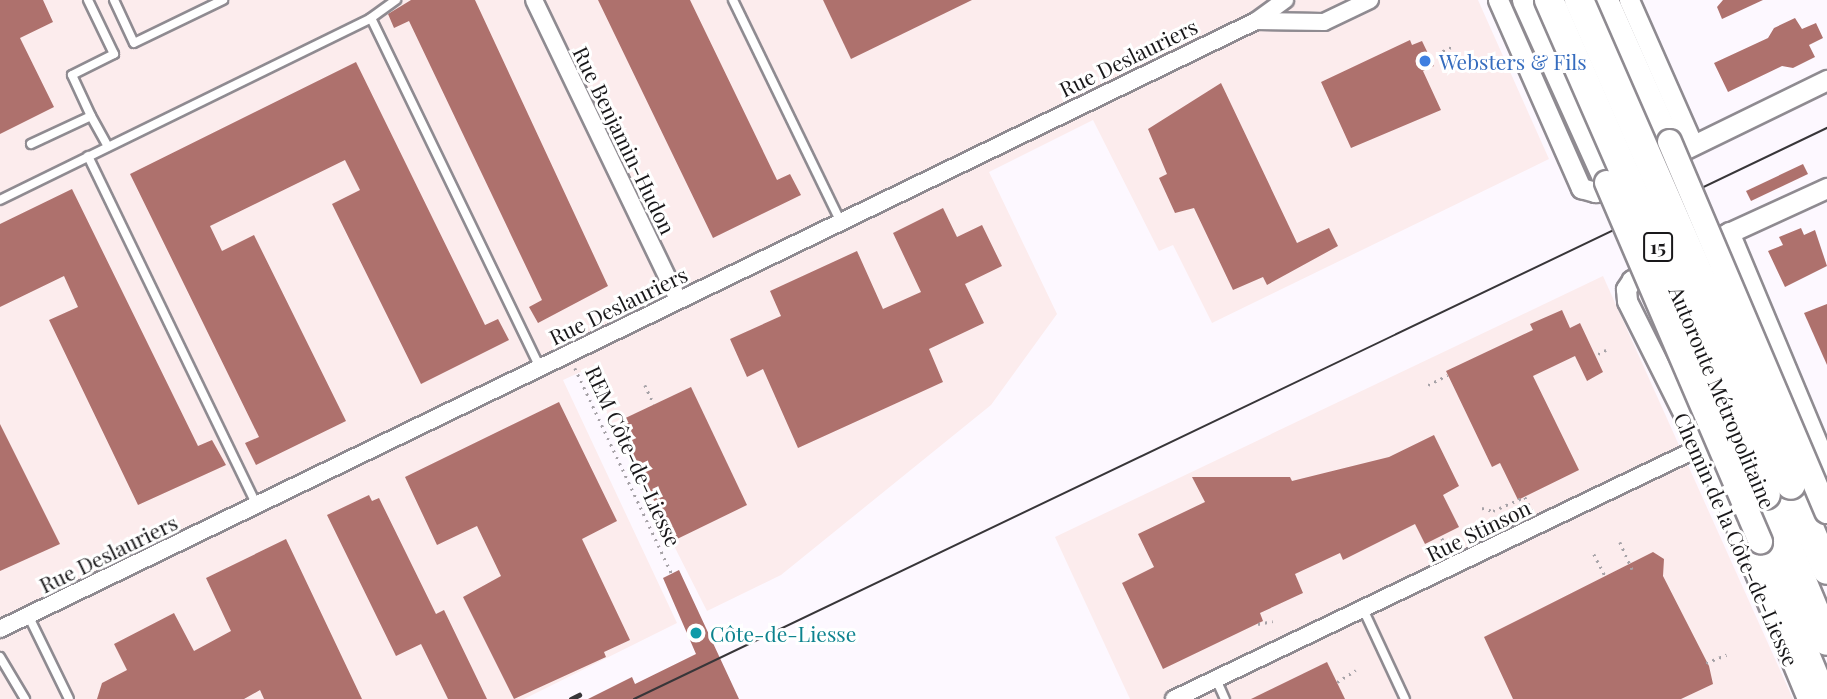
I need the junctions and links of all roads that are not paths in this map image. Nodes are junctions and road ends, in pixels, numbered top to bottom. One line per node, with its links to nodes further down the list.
1 (88, 0): 18 (lane)
2 (114, 0): 3 (lane)
3 (223, 0)
4 (396, 0): 15 (lane)
5 (534, 0): 27 (street, Rue Benjamin-Hudon)
6 (733, 0): 25 (lane)
7 (1285, 0): 16 (street, Rue Deslauriers)
8 (1370, 0): 16 (street, Rue Deslauriers)
9 (1498, 0): 20 (street)
10 (1524, 0): 48 (main road, Chemin de la Côte-de-Liesse, bridge)
11 (1549, 0): 32 (highway, Autoroute Métropolitaine / 15, bridge)
12 (1579, 0): 32 (highway, Autoroute Métropolitaine / 15, bridge)
13 (1606, 0): 34 (main road, bridge)
14 (1629, 0): 20 (street)
15 (371, 18): 21 (lane); 28 (lane)
16 (1256, 21): 25 (street, Rue Deslauriers)
17 (1827, 80): 20 (street)
18 (91, 116): 19 (lane); 21 (lane)
19 (31, 144)
20 (1693, 145)
21 (108, 147): 22 (lane)
22 (88, 156): 24 (lane); 33 (lane)
23 (1827, 188): 26 (street)
24 (0, 200)
25 (840, 220): 27 (street, Rue Deslauriers)
26 (1729, 232): 29 (street); 30 (street, Chemin de la Côte-de-Liesse)
27 (678, 299): 28 (street, Rue Deslauriers)
28 (539, 366): 33 (street, Rue Deslauriers)
29 (1803, 407): 30 (street, Rue Stinson); 31 (street)
30 (1699, 447): 36 (street, Rue Stinson); 47 (street, Chemin de la Côte-de-Liesse)
31 (1827, 466)
32 (1779, 490): 35 (highway, Autoroute Métropolitaine / 15); 39 (highway, Autoroute Métropolitaine / 15)
33 (256, 504): 37 (street, Rue Deslauriers)
34 (1826, 512)
35 (1827, 570)
36 (1363, 609): 41 (street, Rue Stinson); 46 (lane)
37 (28, 615): 38 (street, Rue Deslauriers); 43 (lane)
38 (0, 629)
39 (1827, 641)
40 (0, 657): 42 (lane)
41 (1216, 679): 44 (street, Rue Stinson); 45 (lane)
42 (25, 699)
43 (69, 699)
44 (1174, 699)
45 (1225, 699)
46 (1405, 699)
47 (1807, 699)
48 (1826, 699)

